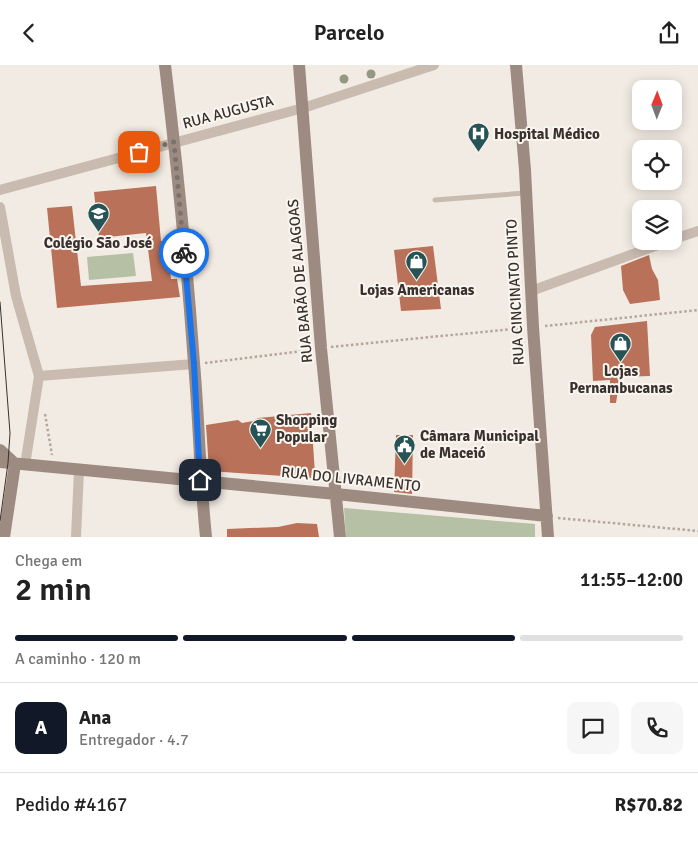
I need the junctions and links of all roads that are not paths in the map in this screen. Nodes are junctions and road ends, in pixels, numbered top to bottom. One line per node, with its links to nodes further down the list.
1 (165, 65): 6 (street)
2 (298, 65): 5 (street, RUA BARÃO DE ALAGOAS)
3 (434, 65): 5 (street, RUA AUGUSTA)
4 (516, 65): 8 (street, RUA CINCINATO PINTO)
5 (303, 108): 6 (street, RUA AUGUSTA); 21 (street, RUA BARÃO DE ALAGOAS)
6 (174, 142): 7 (street, RUA AUGUSTA); 15 (street)
7 (0, 190)
8 (526, 193): 9 (lane); 14 (street, RUA CINCINATO PINTO)
9 (435, 200)
10 (0, 207): 16 (street)
11 (698, 231): 12 (street)
12 (682, 236)
13 (644, 250): 14 (street)
14 (531, 291): 22 (street, RUA CINCINATO PINTO)
15 (194, 364): 16 (street); 20 (street)
16 (38, 376): 18 (street)
17 (0, 450): 18 (street)
18 (12, 464): 19 (street, RUA DO LIVRAMENTO); 23 (street)
19 (79, 470): 20 (street, RUA DO LIVRAMENTO); 24 (street)
20 (200, 480): 21 (street, RUA DO LIVRAMENTO); 25 (street)
21 (336, 494): 22 (street, RUA DO LIVRAMENTO); 26 (street, RUA BARÃO DE ALAGOAS)
22 (547, 517): 27 (street, RUA CINCINATO PINTO)
23 (4, 537)
24 (76, 537)
25 (206, 537)
26 (340, 537)
27 (548, 537)

